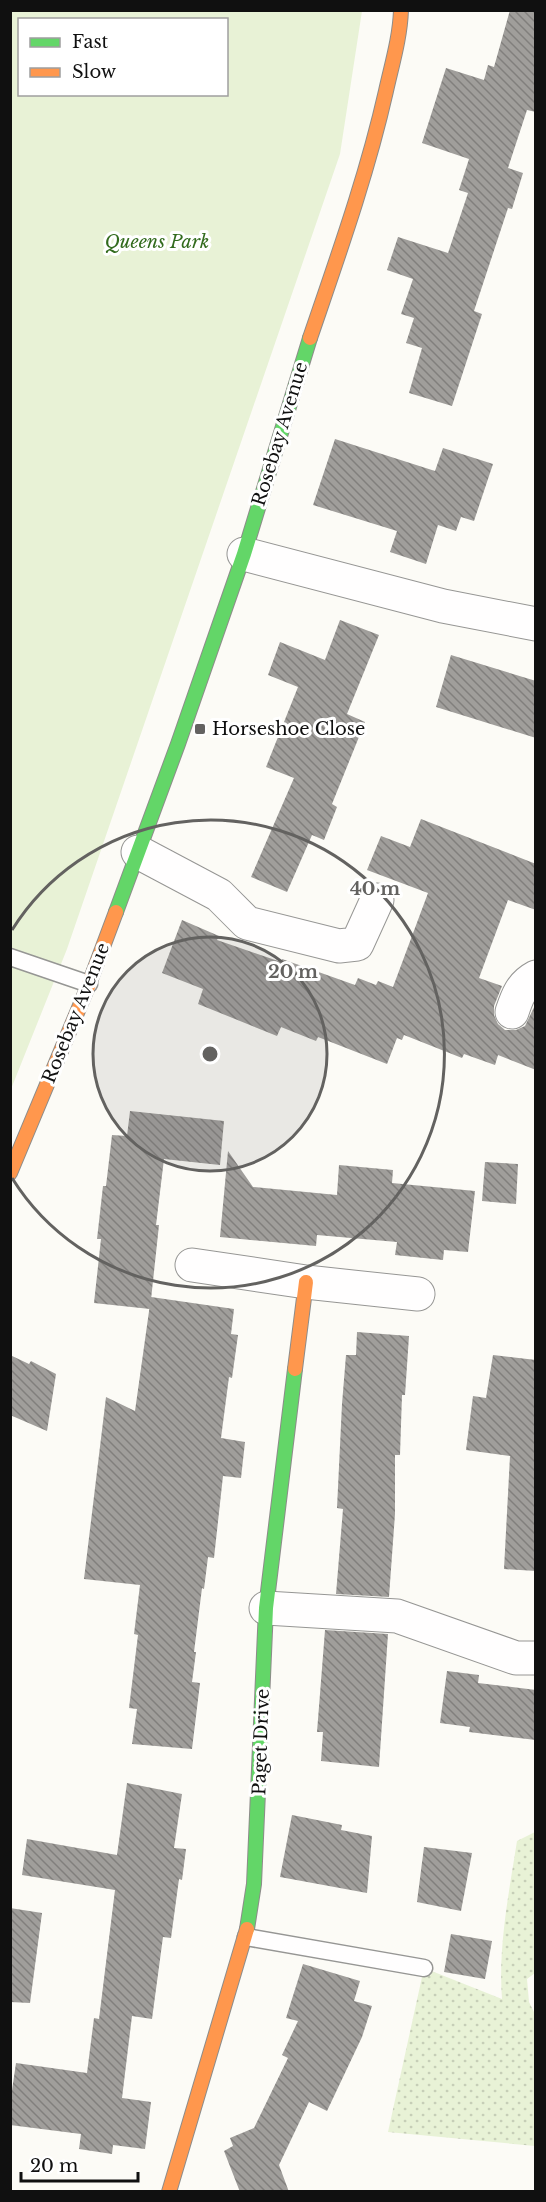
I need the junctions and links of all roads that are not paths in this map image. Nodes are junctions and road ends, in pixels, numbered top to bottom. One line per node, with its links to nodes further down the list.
1 (401, 10): 2 (street, Rosebay Avenue)
2 (244, 554): 3 (street); 4 (street, Rosebay Avenue)
3 (536, 624)
4 (138, 852): 5 (street); 8 (street, Rosebay Avenue)
5 (377, 900)
6 (10, 957): 8 (lane)
7 (536, 977): 9 (street)
8 (89, 984): 10 (street, Rosebay Avenue)
9 (512, 1012)
10 (10, 1173)
11 (192, 1265): 12 (street)
12 (306, 1282): 13 (street); 14 (street, Paget Drive)
13 (418, 1294)
14 (266, 1608): 15 (street); 16 (street, Paget Drive)
15 (536, 1658)
16 (246, 1937): 17 (lane); 18 (street, Paget Drive)
17 (424, 1968)
18 (169, 2192)

